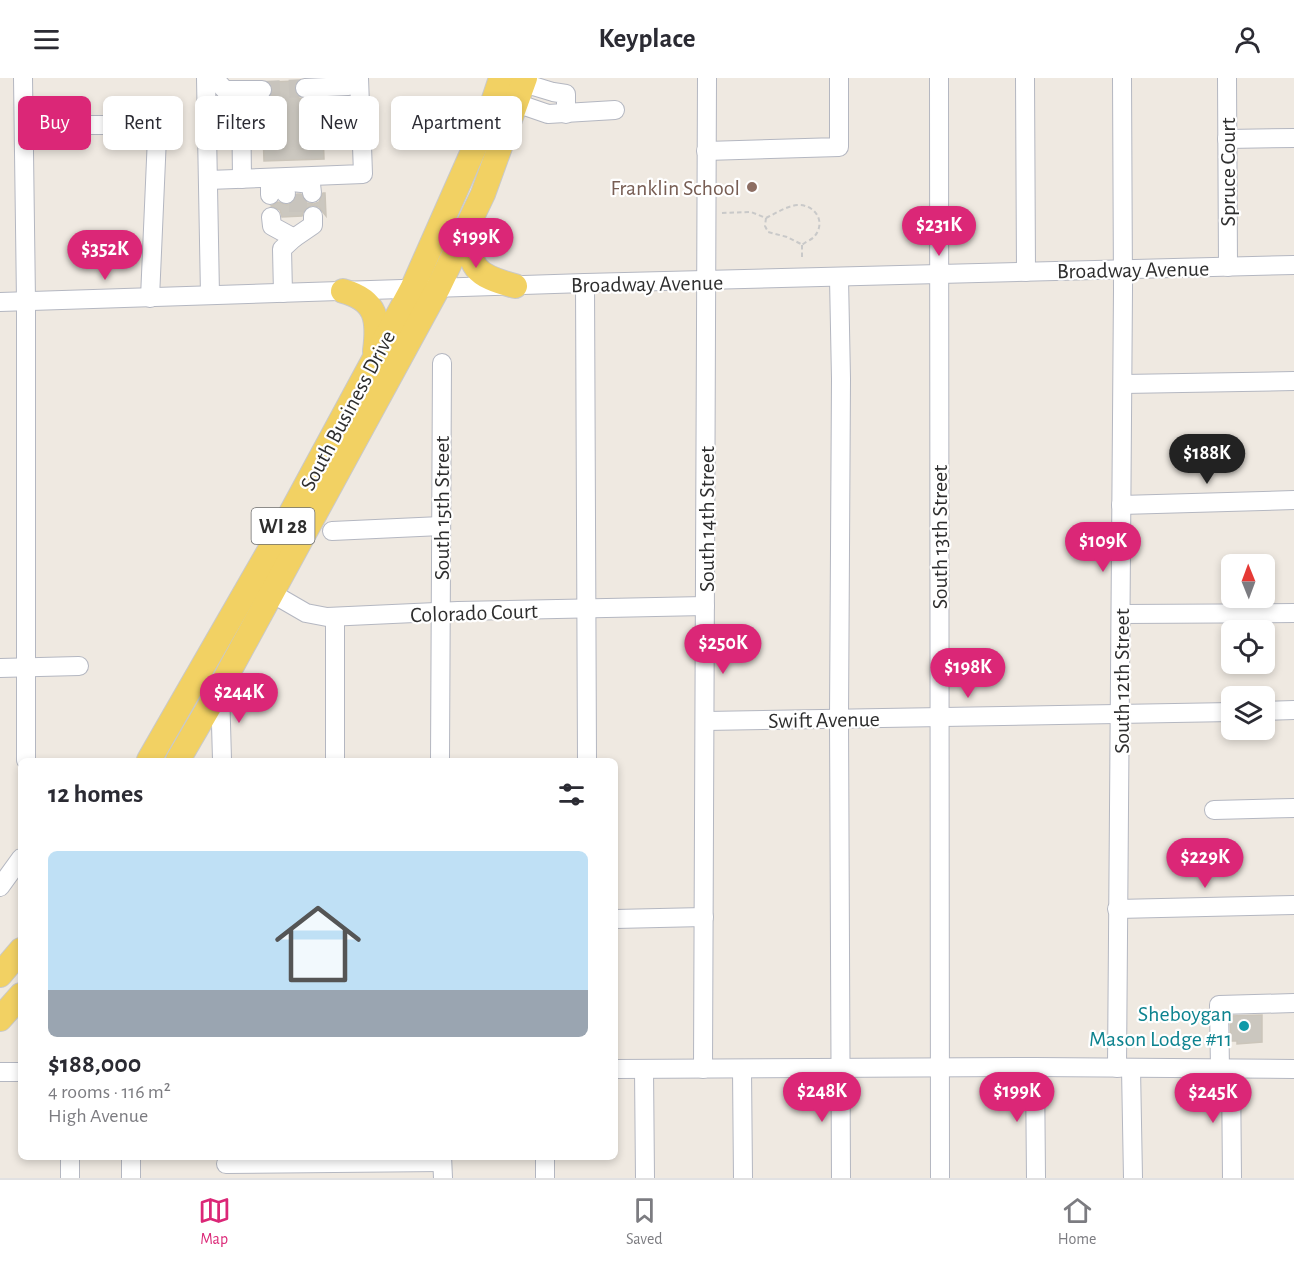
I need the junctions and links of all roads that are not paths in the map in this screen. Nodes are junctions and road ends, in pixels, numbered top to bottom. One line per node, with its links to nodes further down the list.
1 (23, 78): 16 (street)
2 (206, 78): 3 (street); 24 (street)
3 (215, 78): 15 (street)
4 (350, 78): 13 (street)
5 (359, 78): 23 (street)
6 (707, 78): 22 (street, South 14th Street)
7 (839, 78): 22 (street)
8 (939, 78): 31 (street, South 13th Street)
9 (1025, 78): 30 (street)
10 (1122, 78): 29 (street, South 12th Street)
11 (1227, 78): 20 (street, Spruce Court)
12 (516, 86): 17 (street); 25 (main road, South Business Drive / WI 28); 37 (main road, South Business Drive / WI 28)
13 (305, 88)
14 (262, 90): 15 (street)
15 (241, 91): 23 (street)
16 (23, 96)
17 (615, 110)
18 (91, 126): 41 (street)
19 (1294, 138): 20 (street)
20 (1227, 139): 28 (street, Spruce Court)
21 (24, 150): 43 (street)
22 (706, 151): 33 (street, South 14th Street)
23 (242, 179): 24 (street)
24 (208, 180): 40 (street)
25 (476, 208): 35 (main road); 36 (main road, South Business Drive / WI 28)
26 (294, 238): 26 (street); 39 (street)
27 (1294, 265): 28 (street, Broadway Avenue)
28 (1228, 267): 29 (street, Broadway Avenue)
29 (1123, 269): 30 (street, Broadway Avenue); 47 (street, South 12th Street)
30 (1026, 272): 31 (street, Broadway Avenue)
31 (939, 274): 32 (street, Broadway Avenue); 67 (street, South 13th Street)
32 (839, 278): 33 (street, Broadway Avenue); 68 (street)
33 (707, 282): 34 (street, Broadway Avenue); 53 (street, South 14th Street)
34 (585, 284): 35 (street, Broadway Avenue); 54 (street)
35 (515, 286): 36 (street, Broadway Avenue)
36 (438, 288): 37 (street, Broadway Avenue); 52 (main road, South Business Drive / WI 28)
37 (412, 289): 38 (street, Broadway Avenue); 44 (main road, South Business Drive / WI 28)
38 (343, 291): 39 (street, Broadway Avenue); 44 (main road)
39 (283, 292): 40 (street, Broadway Avenue)
40 (210, 295): 41 (street, Broadway Avenue)
41 (150, 298): 43 (street, Broadway Avenue)
42 (0, 302): 43 (street, Broadway Avenue)
43 (27, 302): 61 (street)
44 (373, 362): 52 (main road, South Business Drive / WI 28)
45 (442, 363): 50 (street, South 15th Street)
46 (1294, 381): 47 (street)
47 (1123, 384): 49 (street, South 12th Street)
48 (1294, 500): 49 (street)
49 (1121, 505): 56 (street, South 12th Street)
50 (441, 526): 51 (street); 55 (street, South 15th Street)
51 (332, 531)
52 (262, 588): 58 (street, Colorado Court); 62 (main road, South Business Drive / WI 28); 71 (main road, South Business Drive / WI 28)
53 (705, 606): 54 (street, Colorado Court); 69 (street, South 14th Street)
54 (586, 609): 55 (street, Colorado Court); 76 (street)
55 (441, 612): 58 (street, Colorado Court); 75 (street, South 15th Street)
56 (1121, 614): 57 (street); 66 (street, South 12th Street)
57 (1294, 614)
58 (335, 617): 74 (street)
59 (79, 666): 61 (street)
60 (0, 668): 61 (street)
61 (26, 668): 70 (street)
62 (220, 688): 72 (main road, South Business Drive / WI 28); 73 (street)
63 (1275, 711): 64 (street)
64 (1294, 711)
65 (1221, 712): 66 (street, Swift Avenue)
66 (1121, 714): 67 (street, Swift Avenue); 82 (street, South 12th Street)
67 (939, 718): 68 (street, Swift Avenue); 90 (street, South 13th Street)
68 (838, 719): 69 (street, Swift Avenue); 92 (street)
69 (705, 721): 83 (street, South 14th Street)
70 (26, 758)
71 (151, 758)
72 (179, 758)
73 (222, 758)
74 (335, 758)
75 (441, 758)
76 (586, 758)
77 (1294, 808): 78 (street)
78 (1214, 810)
79 (18, 862): 80 (street)
80 (0, 887)
81 (1294, 905): 82 (street)
82 (1117, 909): 93 (street, South 12th Street)
83 (704, 917): 84 (street); 96 (street, South 14th Street)
84 (618, 920)
85 (18, 954): 86 (main road)
86 (0, 975)
87 (18, 998): 89 (main road)
88 (1294, 1004): 98 (street)
89 (0, 1019)
90 (940, 1067): 91 (street); 92 (street); 114 (street, South 13th Street)
91 (1035, 1067): 93 (street); 115 (street)
92 (839, 1068): 97 (street); 113 (street)
93 (1124, 1068): 98 (street); 116 (street, South 12th Street)
94 (618, 1069): 95 (street)
95 (644, 1069): 96 (street); 111 (street)
96 (703, 1069): 97 (street)
97 (742, 1069): 112 (street)
98 (1225, 1069): 99 (street); 117 (street)
99 (1294, 1070)
100 (0, 1072): 101 (street)
101 (18, 1072)
102 (70, 1160): 108 (street)
103 (130, 1160): 109 (street)
104 (545, 1160): 110 (street)
105 (443, 1165): 107 (street)
106 (226, 1166): 107 (street)
107 (339, 1170)
108 (70, 1178)
109 (131, 1178)
110 (545, 1178)
111 (645, 1178)
112 (743, 1178)
113 (841, 1178)
114 (940, 1178)
115 (1036, 1178)
116 (1133, 1178)
117 (1232, 1178)

